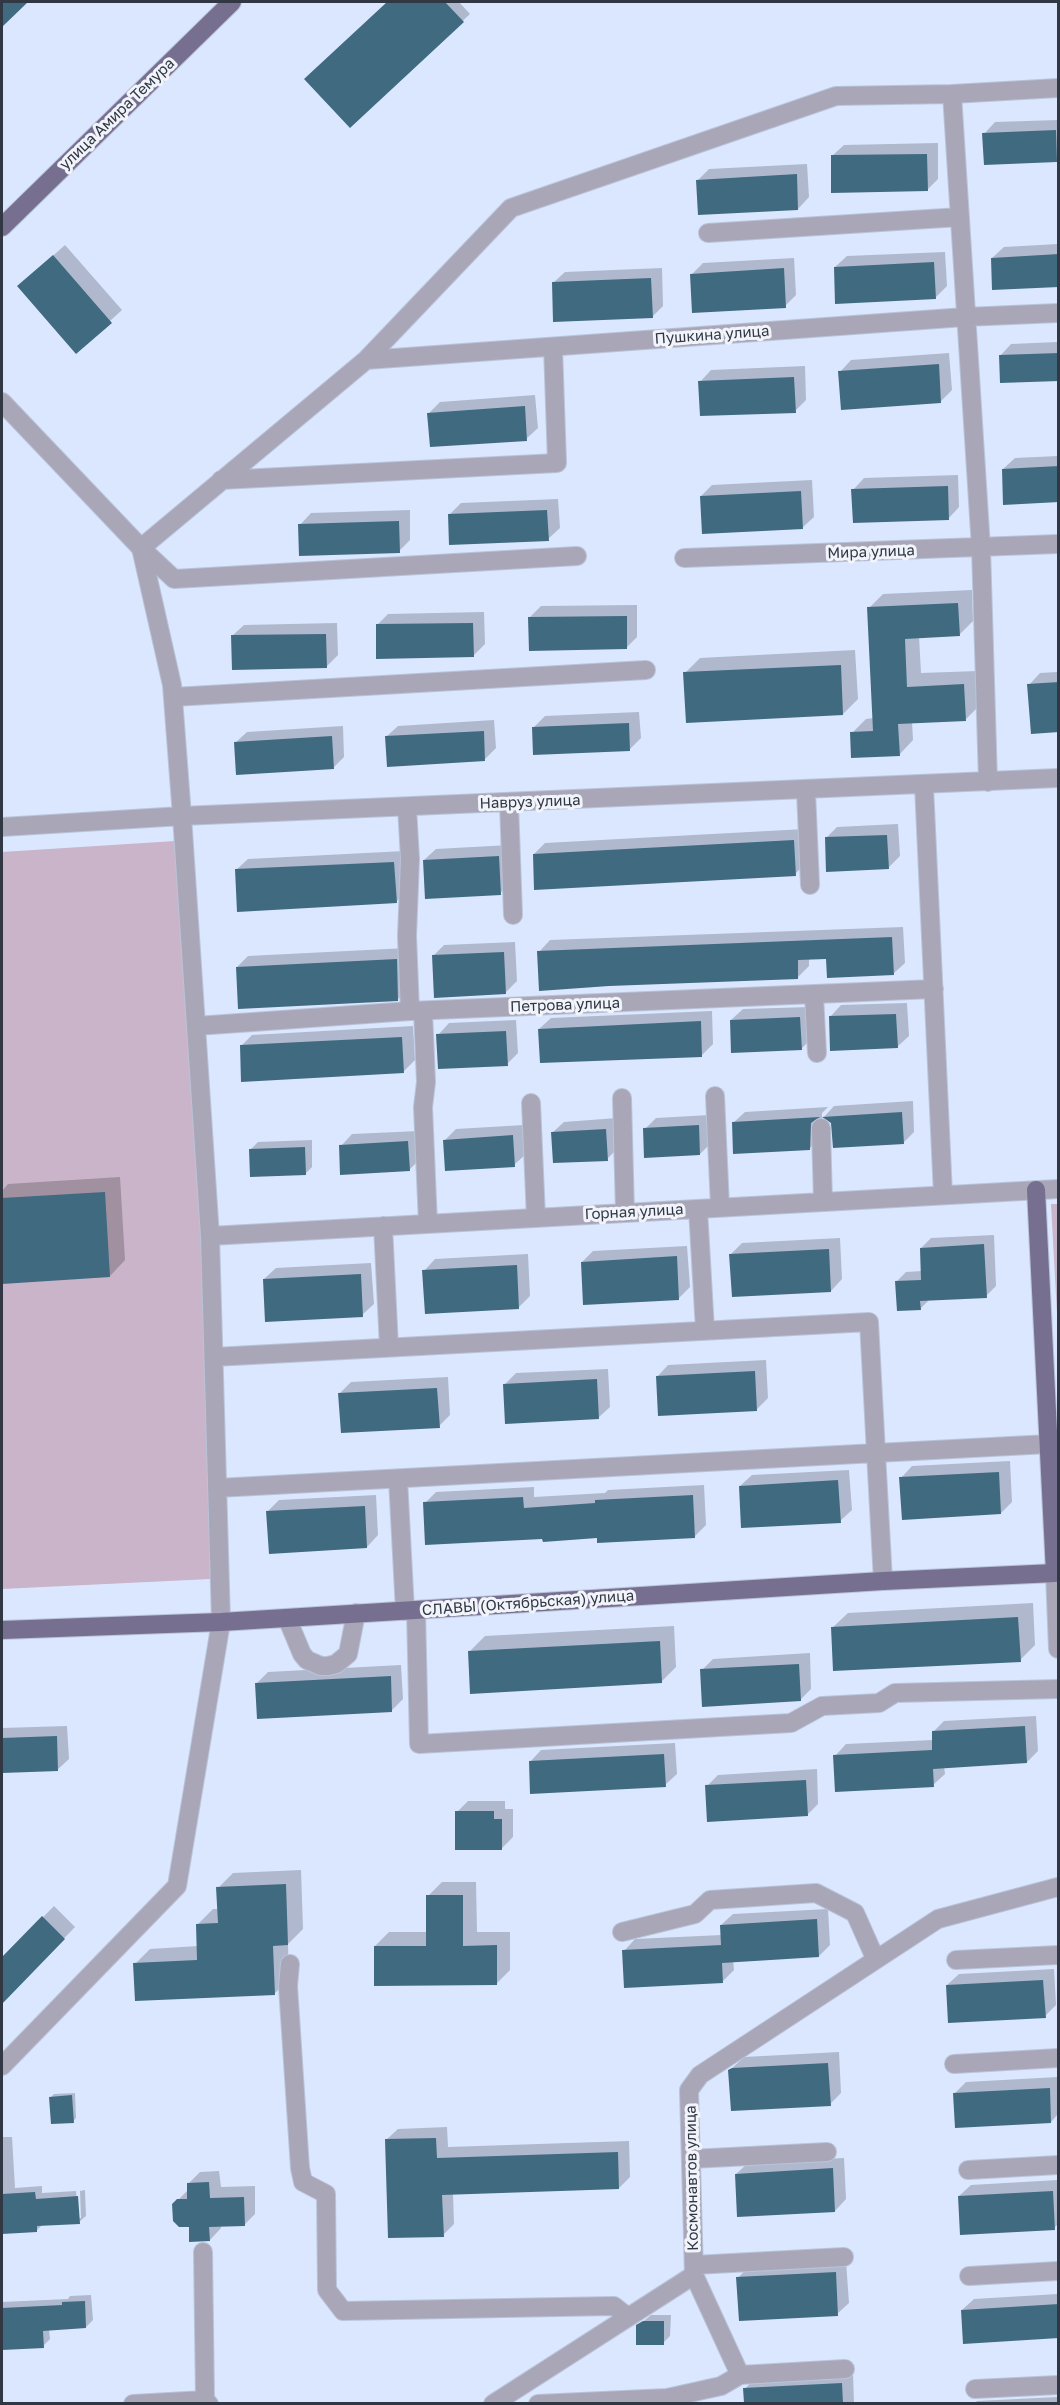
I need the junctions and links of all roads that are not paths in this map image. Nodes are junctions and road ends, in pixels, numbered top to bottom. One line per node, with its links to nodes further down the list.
1 (232, 2): 5 (main road, улица Амира Темура)
2 (1059, 88): 3 (street)
3 (952, 94): 4 (street); 10 (street)
4 (960, 217): 6 (street); 8 (street)
5 (2, 227)
6 (708, 232)
7 (1059, 313): 8 (street, Пушкина улица)
8 (965, 317): 9 (street, Пушкина улица); 15 (street)
9 (553, 347): 10 (street, Пушкина улица); 12 (street)
10 (366, 360): 12 (street)
11 (2, 402): 14 (street)
12 (222, 480): 14 (street)
13 (1059, 544): 15 (street, Мира улица)
14 (141, 548): 16 (street); 19 (street)
15 (981, 548): 17 (street, Мира улица); 21 (street)
16 (577, 556)
17 (684, 558)
18 (646, 670): 19 (street)
19 (173, 697): 26 (street)
20 (1059, 778): 21 (street, Навруз улица)
21 (988, 782): 22 (street, Навруз улица)
22 (924, 786): 23 (street, Навруз улица); 30 (street)
23 (806, 791): 24 (street, Навруз улица); 28 (street)
24 (509, 803): 25 (street, Навруз улица); 29 (street)
25 (407, 807): 26 (street, Навруз улица); 32 (street)
26 (182, 816): 27 (street, Навруз улица); 33 (street)
27 (2, 827)
28 (810, 885)
29 (513, 915)
30 (934, 989): 31 (street, Петрова улица); 41 (street)
31 (814, 995): 32 (street, Петрова улица); 34 (street)
32 (417, 1011): 33 (street, Петрова улица); 47 (street)
33 (196, 1026): 49 (street)
34 (817, 1053)
35 (715, 1096): 43 (street)
36 (622, 1098): 45 (street)
37 (531, 1103): 46 (street)
38 (821, 1128): 42 (street)
39 (1059, 1189): 40 (street, Горная улица)
40 (1036, 1190): 41 (street, Горная улица); 53 (main road)
41 (943, 1195): 42 (street, Горная улица)
42 (823, 1202): 43 (street, Горная улица)
43 (720, 1207): 44 (street, Горная улица)
44 (698, 1209): 45 (street, Горная улица); 50 (street)
45 (625, 1213): 46 (street, Горная улица)
46 (536, 1218): 47 (street, Горная улица)
47 (428, 1224): 48 (street, Горная улица)
48 (382, 1226): 49 (street, Горная улица); 51 (street)
49 (210, 1236): 52 (street)
50 (705, 1330): 51 (street); 54 (street)
51 (389, 1347): 52 (street)
52 (214, 1357): 56 (street)
53 (1049, 1444): 54 (street); 57 (main road)
54 (876, 1453): 55 (street); 58 (street)
55 (398, 1479): 56 (street); 59 (street)
56 (218, 1488): 62 (street)
57 (1057, 1573): 58 (main road, СЛАВЫ (Октябрьская) улица); 64 (street)
58 (883, 1581): 59 (main road, СЛАВЫ (Октябрьская) улица)
59 (410, 1610): 60 (main road, СЛАВЫ (Октябрьская) улица); 65 (street)
60 (356, 1613): 61 (main road, СЛАВЫ (Октябрьская) улица); 61 (street)
61 (287, 1618): 62 (main road, СЛАВЫ (Октябрьская) улица)
62 (221, 1622): 63 (main road, СЛАВЫ (Октябрьская) улица); 74 (street)
63 (2, 1630)
64 (1059, 1649)
65 (1059, 1689)
66 (1059, 1887): 69 (street, Космонавтов улица)
67 (622, 1932): 69 (street)
68 (1059, 1955): 70 (street)
69 (875, 1958): 76 (street, Космонавтов улица)
70 (956, 1960)
71 (290, 1964): 84 (street)
72 (1059, 2058): 73 (street)
73 (954, 2064)
74 (2, 2066)
75 (827, 2152): 76 (street)
76 (691, 2159): 81 (street, Космонавтов улица)
77 (1059, 2164): 78 (street)
78 (968, 2170)
79 (203, 2252): 89 (street)
80 (844, 2257): 81 (street)
81 (694, 2270): 84 (street); 86 (street)
82 (1059, 2271): 83 (street)
83 (969, 2277)
84 (628, 2317): 91 (street)
85 (845, 2369): 86 (street)
86 (740, 2375): 92 (street)
87 (1059, 2385): 88 (street)
88 (975, 2390)
89 (207, 2402): 90 (street)
90 (133, 2403)
91 (493, 2403)
92 (538, 2403)

